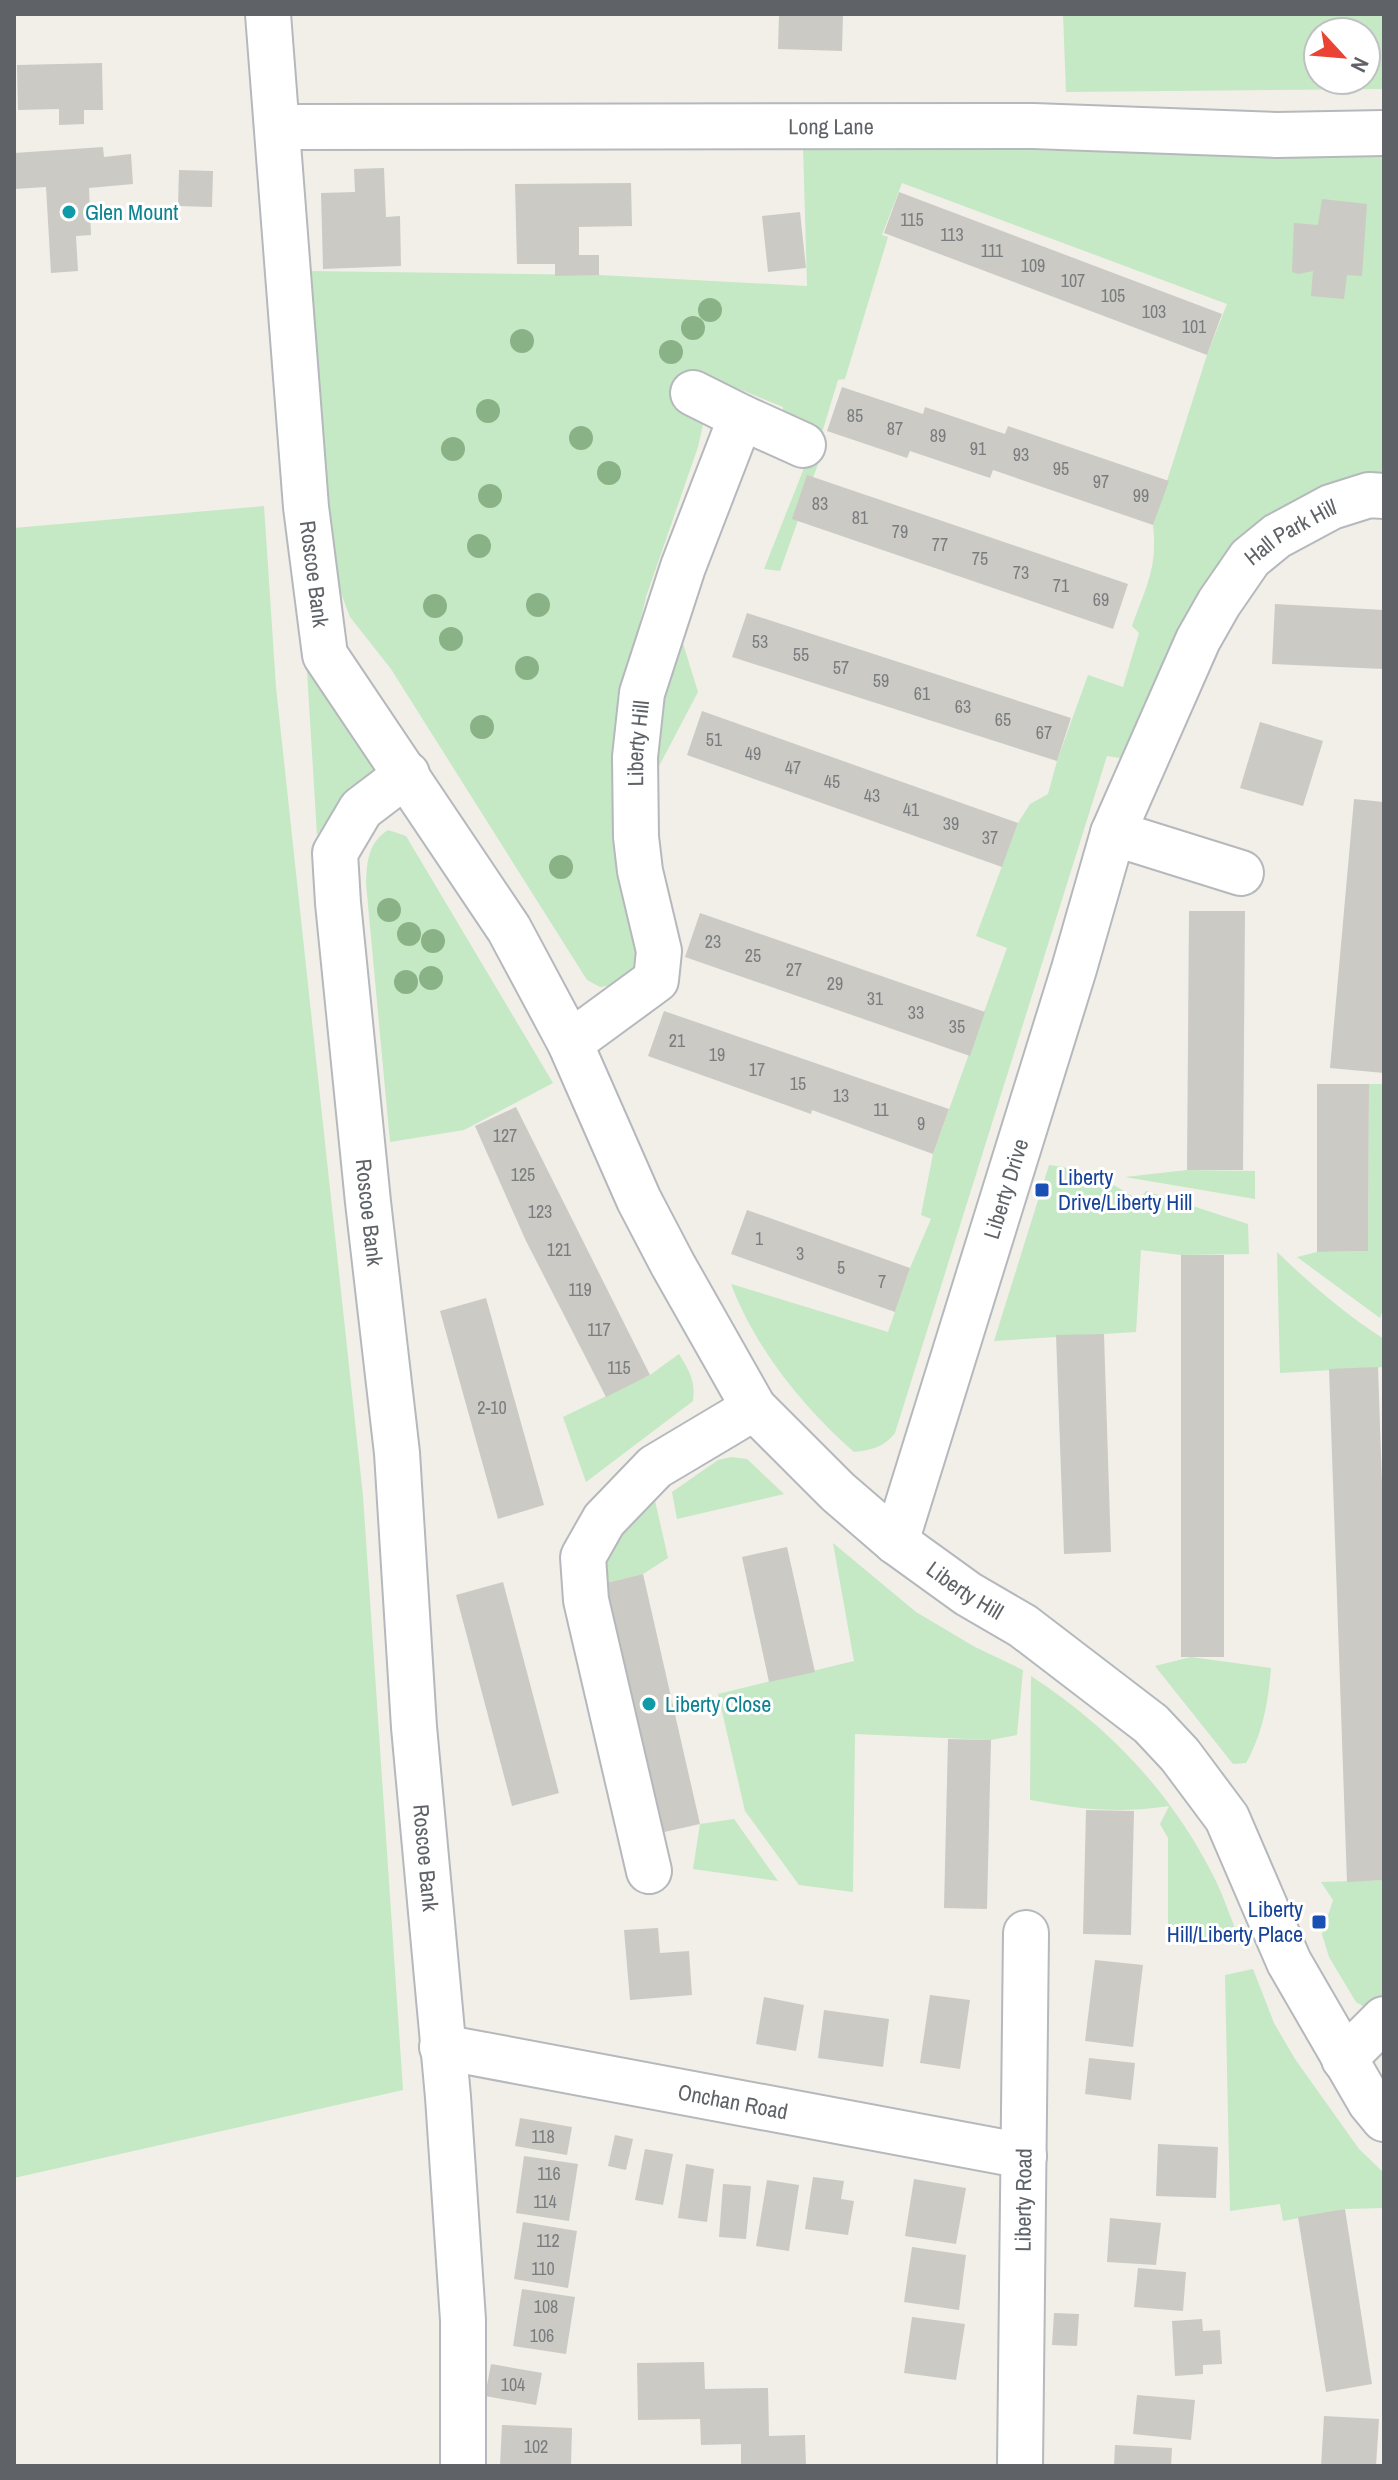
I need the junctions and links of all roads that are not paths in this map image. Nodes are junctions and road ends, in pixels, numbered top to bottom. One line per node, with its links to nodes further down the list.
1 (268, 14): 2 (street, Roscoe Bank)
2 (279, 127): 3 (street, Long Lane); 9 (street, Roscoe Bank)
3 (1384, 133)
4 (693, 393): 5 (street)
5 (741, 417): 6 (street); 12 (street, Liberty Hill)
6 (803, 445)
7 (1384, 496): 8 (street, Hall Park Hill)
8 (1219, 603): 10 (street, Liberty Drive)
9 (407, 774): 12 (street, Liberty Hill); 18 (street, Roscoe Bank)
10 (1113, 833): 11 (street); 14 (street, Liberty Drive)
11 (1241, 873)
12 (570, 1043): 13 (street, Liberty Hill)
13 (754, 1408): 14 (street, Liberty Hill); 15 (street)
14 (896, 1542): 19 (street, Liberty Hill)
15 (649, 1871)
16 (1026, 1933): 21 (street, Liberty Road)
17 (1384, 2019): 19 (street)
18 (442, 2047): 21 (street, Onchan Road); 22 (street, Roscoe Bank)
19 (1344, 2059): 20 (street, Liberty Hill)
20 (1384, 2119)
21 (1024, 2156): 23 (street, Liberty Road)
22 (463, 2466)
23 (1020, 2466)

